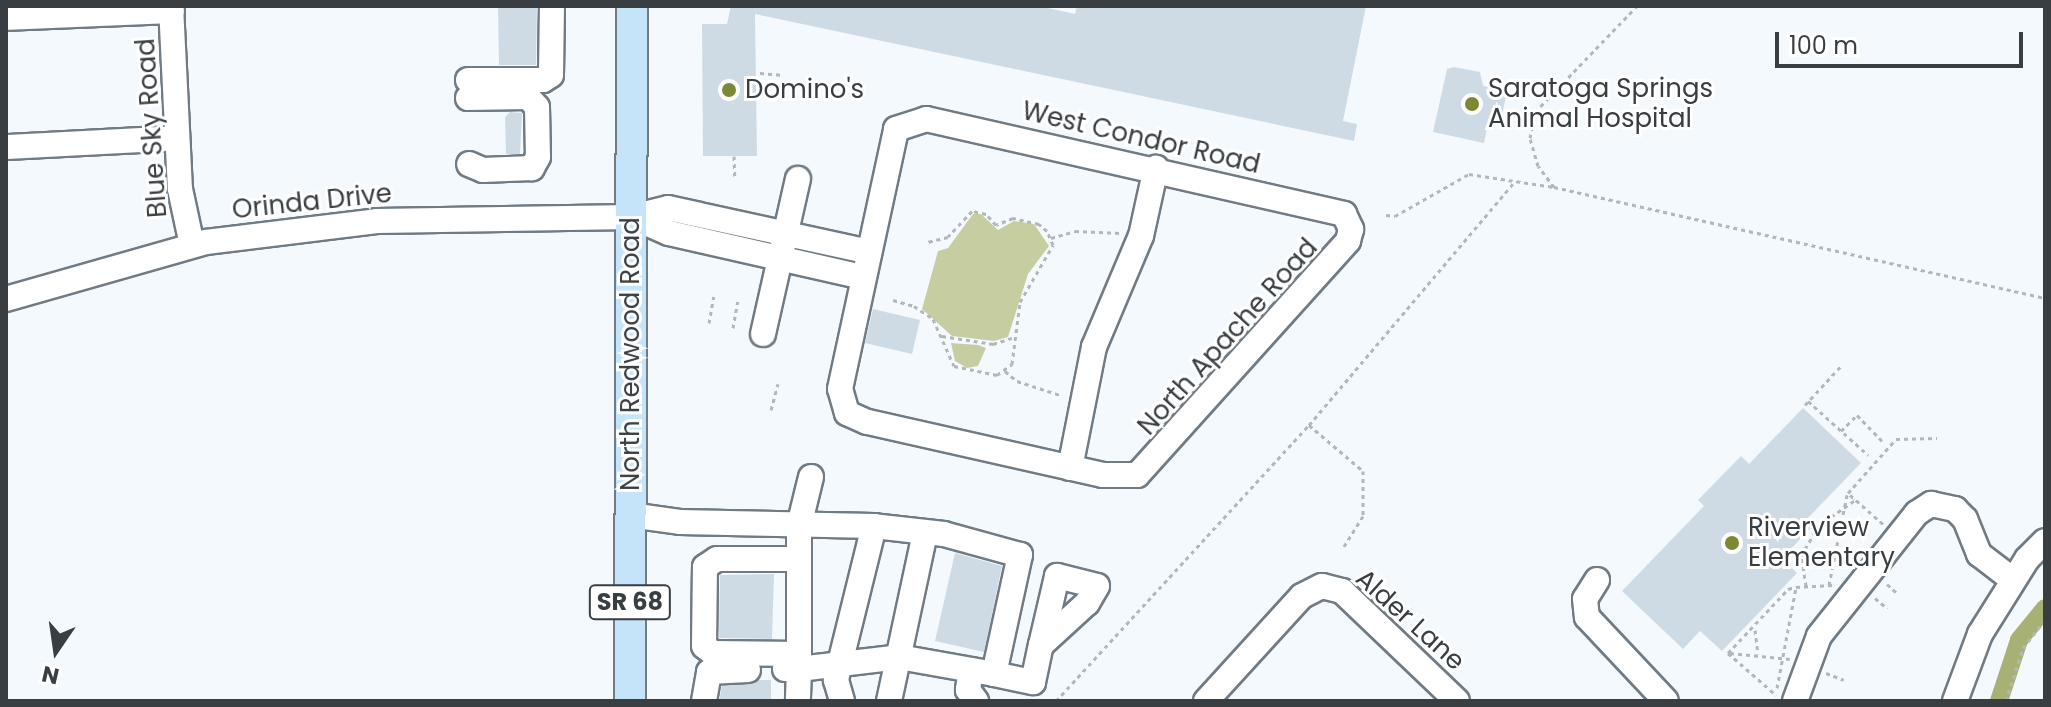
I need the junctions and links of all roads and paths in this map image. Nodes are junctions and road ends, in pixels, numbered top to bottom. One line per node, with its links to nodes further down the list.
1 (552, 6): 11 (street)
2 (632, 6): 18 (main road, North Redwood Road / SR 68)
3 (1637, 6): 16 (path)
4 (172, 9): 5 (street); 8 (street, Blue Sky Road)
5 (6, 18)
6 (760, 73): 7 (path)
7 (784, 75)
8 (177, 138): 9 (street); 24 (street, Blue Sky Road)
9 (6, 147)
10 (734, 156): 13 (path)
11 (469, 164)
12 (1156, 168): 19 (street, West Condor Road); 25 (street, West Condor Road); 48 (street)
13 (735, 179)
14 (798, 179): 21 (street)
15 (1515, 181): 16 (path); 17 (path); 43 (path)
16 (1554, 187): 29 (path)
17 (1386, 215)
18 (632, 217): 21 (street); 24 (street, Orinda Drive); 26 (street); 53 (main road, North Redwood Road / SR 68)
19 (1351, 229): 48 (street, North Apache Road)
20 (1126, 232): 22 (path)
21 (788, 234): 25 (street); 26 (street)
22 (1051, 238): 23 (path); 37 (path)
23 (928, 242)
24 (192, 245): 30 (street, Orinda Drive)
25 (869, 252): 27 (street)
26 (781, 259): 27 (street); 35 (street)
27 (863, 277): 48 (street)
28 (714, 296): 33 (path)
29 (2045, 298)
30 (6, 299)
31 (893, 300): 36 (path)
32 (738, 301): 34 (path)
33 (709, 323)
34 (733, 328)
35 (763, 334)
36 (942, 336): 37 (path); 39 (path)
37 (1014, 337): 39 (path)
38 (1841, 366): 44 (path)
39 (1005, 371): 41 (path)
40 (778, 384): 42 (path)
41 (1072, 401)
42 (771, 410)
43 (1309, 425): 59 (path); 91 (path)
44 (1841, 431): 46 (path); 47 (path)
45 (1937, 438): 50 (path)
46 (1882, 441)
47 (1868, 455)
48 (1070, 468)
49 (811, 477): 54 (street)
50 (1848, 493): 51 (path); 52 (path)
51 (1855, 500): 52 (path); 56 (path)
52 (1845, 507): 64 (path); 66 (path)
53 (630, 515): 54 (street); 85 (main road, North Redwood Road / SR 68)
54 (799, 526): 55 (street); 60 (street)
55 (874, 526): 57 (street); 80 (street)
56 (1888, 528)
57 (925, 533): 77 (street); 82 (street)
58 (2045, 541): 63 (street)
59 (1344, 547)
60 (799, 559): 78 (street); 78 (street)
61 (1878, 577): 69 (path)
62 (1597, 580): 94 (street)
63 (2013, 580): 84 (street); 95 (street)
64 (1829, 585): 65 (path); 66 (path)
65 (1845, 585)
66 (1806, 586): 67 (path)
67 (1796, 587): 72 (path); 76 (path)
68 (1866, 591): 70 (path)
69 (1898, 594)
70 (1887, 608)
71 (2045, 620): 96 (path)
72 (1755, 628): 74 (path); 75 (path)
73 (1041, 645): 82 (street)
74 (1728, 653): 75 (path); 84 (path)
75 (1758, 654): 76 (path)
76 (1783, 656): 79 (path); 84 (path)
77 (899, 657): 80 (street); 82 (street); 89 (street)
78 (799, 662): 80 (street); 86 (street); 87 (street)
79 (1797, 662)
80 (839, 665): 88 (street)
81 (1819, 671): 83 (path)
82 (982, 672): 90 (street)
83 (1844, 680)
84 (1784, 699)
85 (630, 701)
86 (704, 701)
87 (798, 701)
88 (842, 701)
89 (889, 701)
90 (976, 701)
91 (1056, 701)
92 (1206, 701): 93 (street, Alder Lane)
93 (1457, 701)
94 (1666, 701)
95 (1955, 701)
96 (2006, 701)

